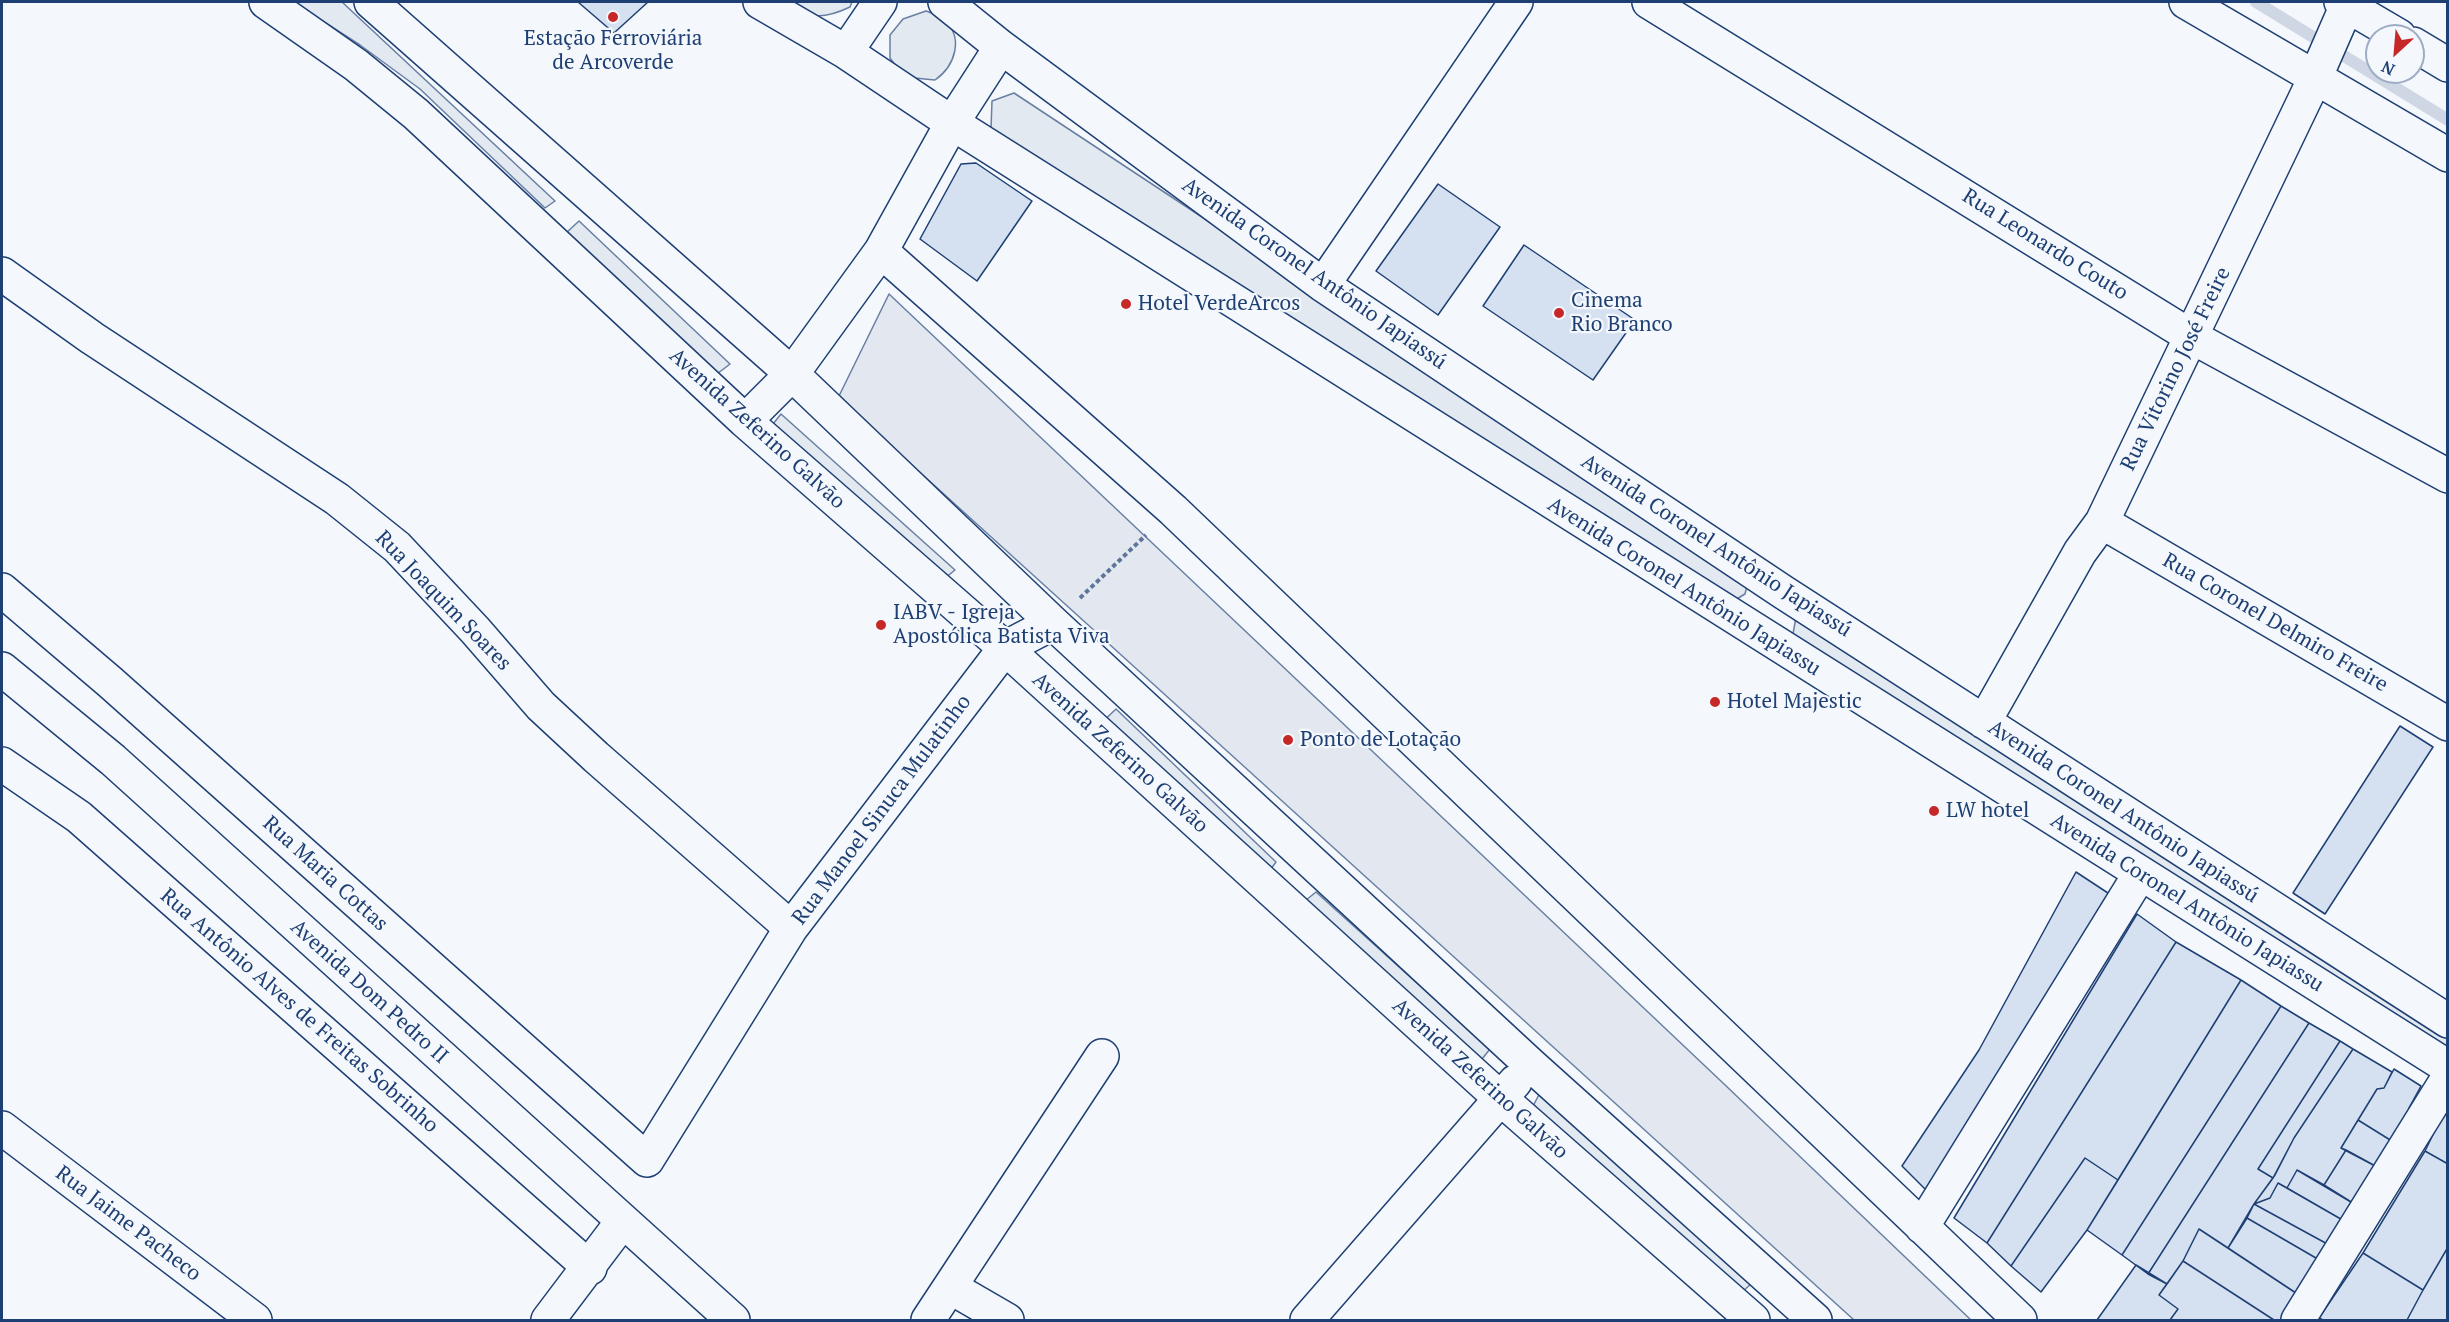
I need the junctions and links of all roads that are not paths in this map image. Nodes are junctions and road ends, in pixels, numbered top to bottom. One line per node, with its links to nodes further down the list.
1 (266, 2): 23 (street, Avenida Zeferino Galvão)
2 (371, 2): 22 (street)
3 (760, 2): 13 (street, Avenida Coronel Antônio Japiassu)
4 (880, 2): 13 (street)
5 (945, 2): 11 (street, Avenida Coronel Antônio Japiassú)
6 (1516, 2): 20 (street)
7 (1649, 2): 21 (street, Rua Leonardo Couto)
8 (2186, 2): 15 (street)
9 (2344, 3): 10 (street); 15 (street, Rua Vitorino José Freire)
10 (2379, 24)
11 (1001, 47): 16 (street); 20 (street, Avenida Coronel Antônio Japiassú)
12 (2425, 51): 14 (street)
13 (846, 52): 16 (street, Avenida Coronel Antônio Japiassu)
14 (2448, 65)
15 (2316, 76): 17 (street); 21 (street, Rua Vitorino José Freire)
16 (952, 123): 18 (street); 29 (street, Avenida Coronel Antônio Japiassu)
17 (2448, 155)
18 (881, 251): 22 (street); 46 (street)
19 (2, 274): 36 (street, Rua Joaquim Soares)
20 (1323, 285): 27 (street, Avenida Coronel Antônio Japiassú)
21 (2192, 337): 24 (street, Rua Leonardo Couto); 25 (street, Rua Vitorino José Freire)
22 (792, 374): 23 (street); 28 (street)
23 (744, 421): 30 (street, Avenida Zeferino Galvão)
24 (2448, 476)
25 (2102, 522): 32 (street, Rua Vitorino José Freire); 33 (street, Rua Coronel Delmiro Freire)
26 (2, 590): 44 (street, Rua Maria Cottas)
27 (1783, 592): 29 (street); 32 (street, Avenida Coronel Antônio Japiassú)
28 (1053, 623): 30 (street, Rua Manoel Sinuca Mulatinho); 39 (street)
29 (1756, 633): 35 (street, Avenida Coronel Antônio Japiassu)
30 (1005, 648): 36 (street, Rua Manoel Sinuca Mulatinho); 42 (street, Avenida Zeferino Galvão)
31 (2, 669): 45 (street, Avenida Dom Pedro II)
32 (1984, 722): 37 (street, Avenida Coronel Antônio Japiassú)
33 (2448, 724)
34 (2, 764): 47 (street, Rua Antônio Alves de Freitas Sobrinho)
35 (2140, 874): 40 (street, Avenida Coronel Antônio Japiassu); 46 (street)
36 (791, 928): 44 (street, Rua Manoel Sinuca Mulatinho)
37 (2447, 1020)
38 (1102, 1056): 48 (street)
39 (1531, 1065): 42 (street); 56 (street)
40 (2448, 1067)
41 (2448, 1078): 58 (street)
42 (1500, 1098): 54 (street); 55 (street, Avenida Zeferino Galvão)
43 (2, 1128): 49 (street, Rua Jaime Pacheco)
44 (647, 1160)
45 (622, 1222): 47 (street); 51 (street, Avenida Dom Pedro II)
46 (1922, 1227): 57 (street)
47 (590, 1268): 50 (street)
48 (950, 1287): 52 (street); 53 (street)
49 (255, 1320)
50 (548, 1320)
51 (733, 1320)
52 (928, 1320)
53 (1006, 1320)
54 (1307, 1320)
55 (1753, 1320)
56 (1815, 1320)
57 (2020, 1320)
58 (2298, 1320)

